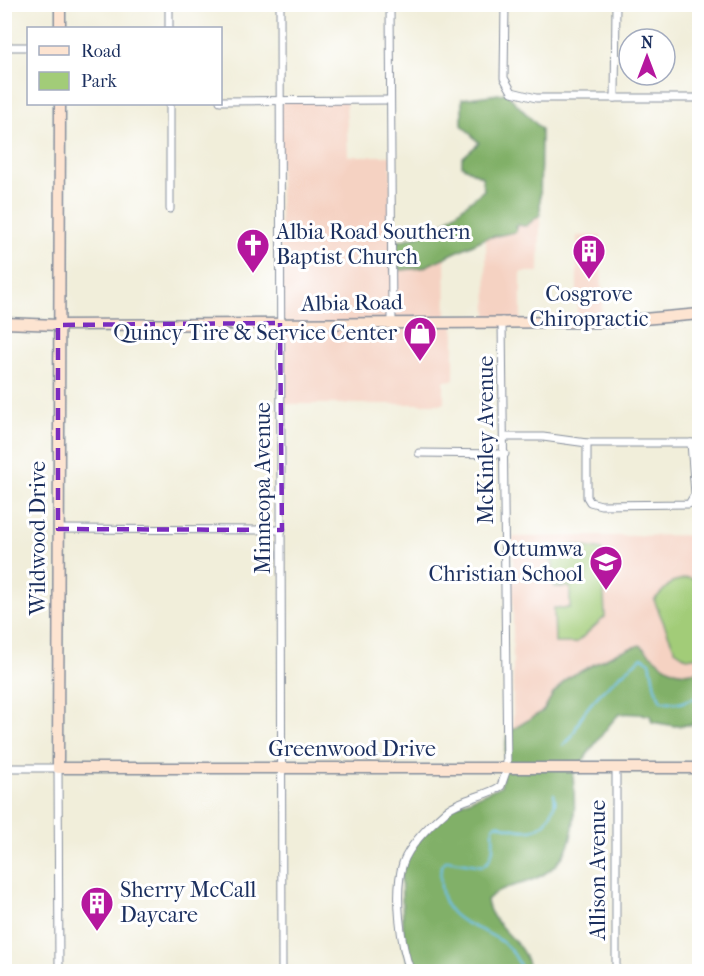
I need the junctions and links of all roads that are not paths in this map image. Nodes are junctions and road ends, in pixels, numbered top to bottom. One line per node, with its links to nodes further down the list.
1 (60, 4): 7 (street)
2 (169, 4): 8 (street)
3 (280, 4): 15 (street, Minneopa Avenue)
4 (390, 4): 13 (street)
5 (505, 4): 11 (street)
6 (616, 4): 11 (street)
7 (60, 27)
8 (169, 27)
9 (4, 47): 10 (street)
10 (27, 47)
11 (615, 98): 12 (street)
12 (699, 98)
13 (390, 100): 15 (street); 21 (street)
14 (222, 101): 15 (street)
15 (280, 101): 23 (street, Minneopa Avenue)
16 (60, 105): 24 (street, Wildwood Drive)
17 (170, 105): 18 (street)
18 (170, 209)
19 (699, 314): 20 (street, Albia Road)
20 (502, 321): 21 (street, Albia Road); 25 (street, McKinley Avenue)
21 (392, 322): 23 (street, Albia Road)
22 (4, 323): 24 (street, Albia Road)
23 (280, 324): 24 (street, Albia Road); 32 (street, Minneopa Avenue)
24 (58, 326): 31 (street, Wildwood Drive)
25 (505, 437): 27 (street); 30 (street, McKinley Avenue)
26 (690, 442): 27 (street); 27 (street); 28 (street)
27 (587, 443)
28 (699, 443)
29 (419, 453): 30 (street)
30 (505, 454): 38 (street, McKinley Avenue)
31 (58, 530): 32 (street); 34 (street, Wildwood Drive)
32 (282, 530): 35 (street, Minneopa Avenue)
33 (4, 768): 34 (street, Greenwood Drive)
34 (58, 768): 35 (street, Greenwood Drive); 39 (street, Wildwood Drive)
35 (282, 768): 38 (street, Greenwood Drive); 40 (street, Minneopa Avenue)
36 (616, 768): 37 (street, Greenwood Drive); 38 (street, Greenwood Drive); 42 (street, Allison Avenue)
37 (699, 768)
38 (507, 769): 41 (street)
39 (59, 972)
40 (282, 972)
41 (411, 972)
42 (616, 972)

